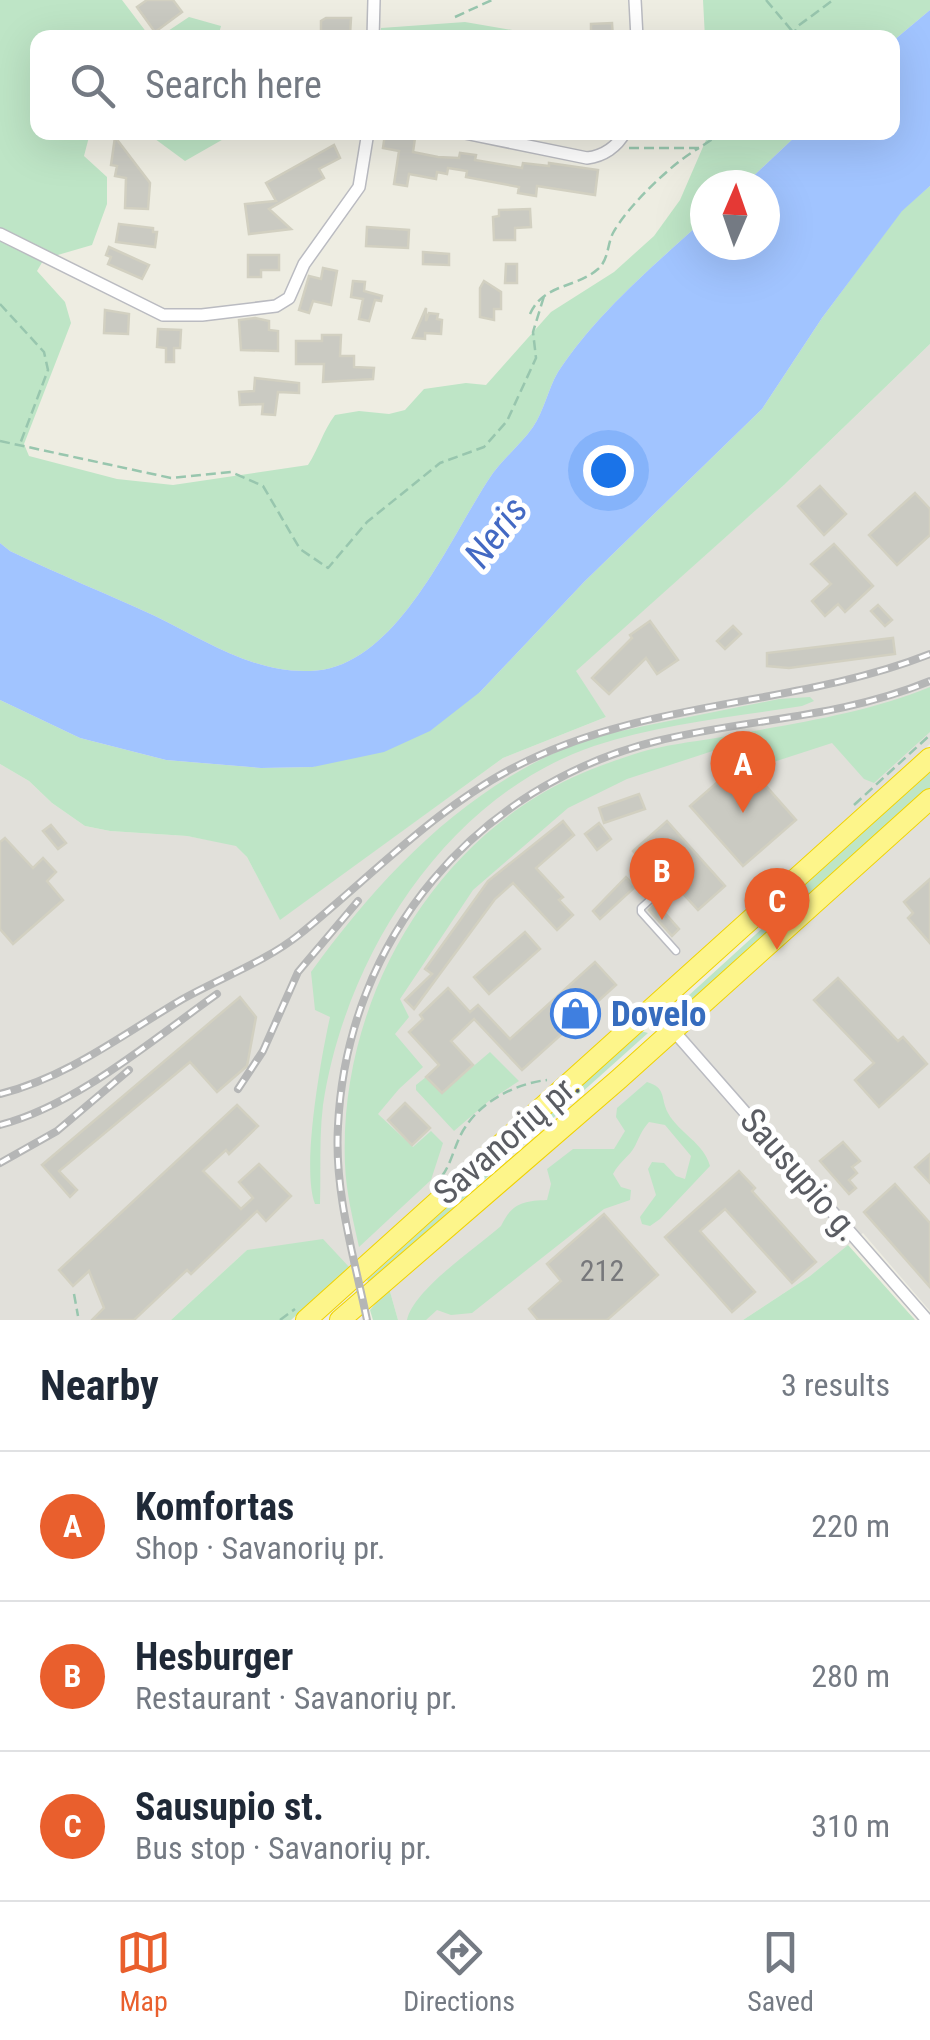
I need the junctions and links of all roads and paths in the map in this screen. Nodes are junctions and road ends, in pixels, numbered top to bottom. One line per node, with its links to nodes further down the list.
1 (374, 0): 7 (street)
2 (492, 0): 6 (path)
3 (634, 0): 8 (street)
4 (766, 0): 9 (path)
5 (833, 0): 10 (path)
6 (455, 18)
7 (373, 30)
8 (637, 30)
9 (788, 30)
10 (798, 30)
11 (367, 140): 17 (street)
12 (496, 140): 15 (street)
13 (618, 140): 15 (street)
14 (711, 140): 16 (path)
15 (611, 148): 16 (path)
16 (699, 148): 18 (path)
17 (0, 234)
18 (545, 293): 20 (path); 22 (path)
19 (0, 304): 22 (path)
20 (530, 314)
21 (0, 441): 22 (path)
22 (19, 445)
23 (930, 735): 25 (path)
24 (930, 758): 29 (highway, Savanorių pr.)
25 (867, 792)
26 (930, 799): 30 (highway, Savanorių pr.)
27 (664, 887): 28 (lane)
28 (676, 951)
29 (653, 1008): 30 (highway); 34 (highway, Savanorių pr.)
30 (672, 1030): 37 (highway, Savanorių pr.); 38 (street, Sausupio g.)
31 (551, 1080): 32 (path)
32 (441, 1178)
33 (74, 1294): 35 (path)
34 (304, 1312): 36 (path)
35 (78, 1316)
36 (280, 1320)
37 (340, 1320)
38 (927, 1320)

